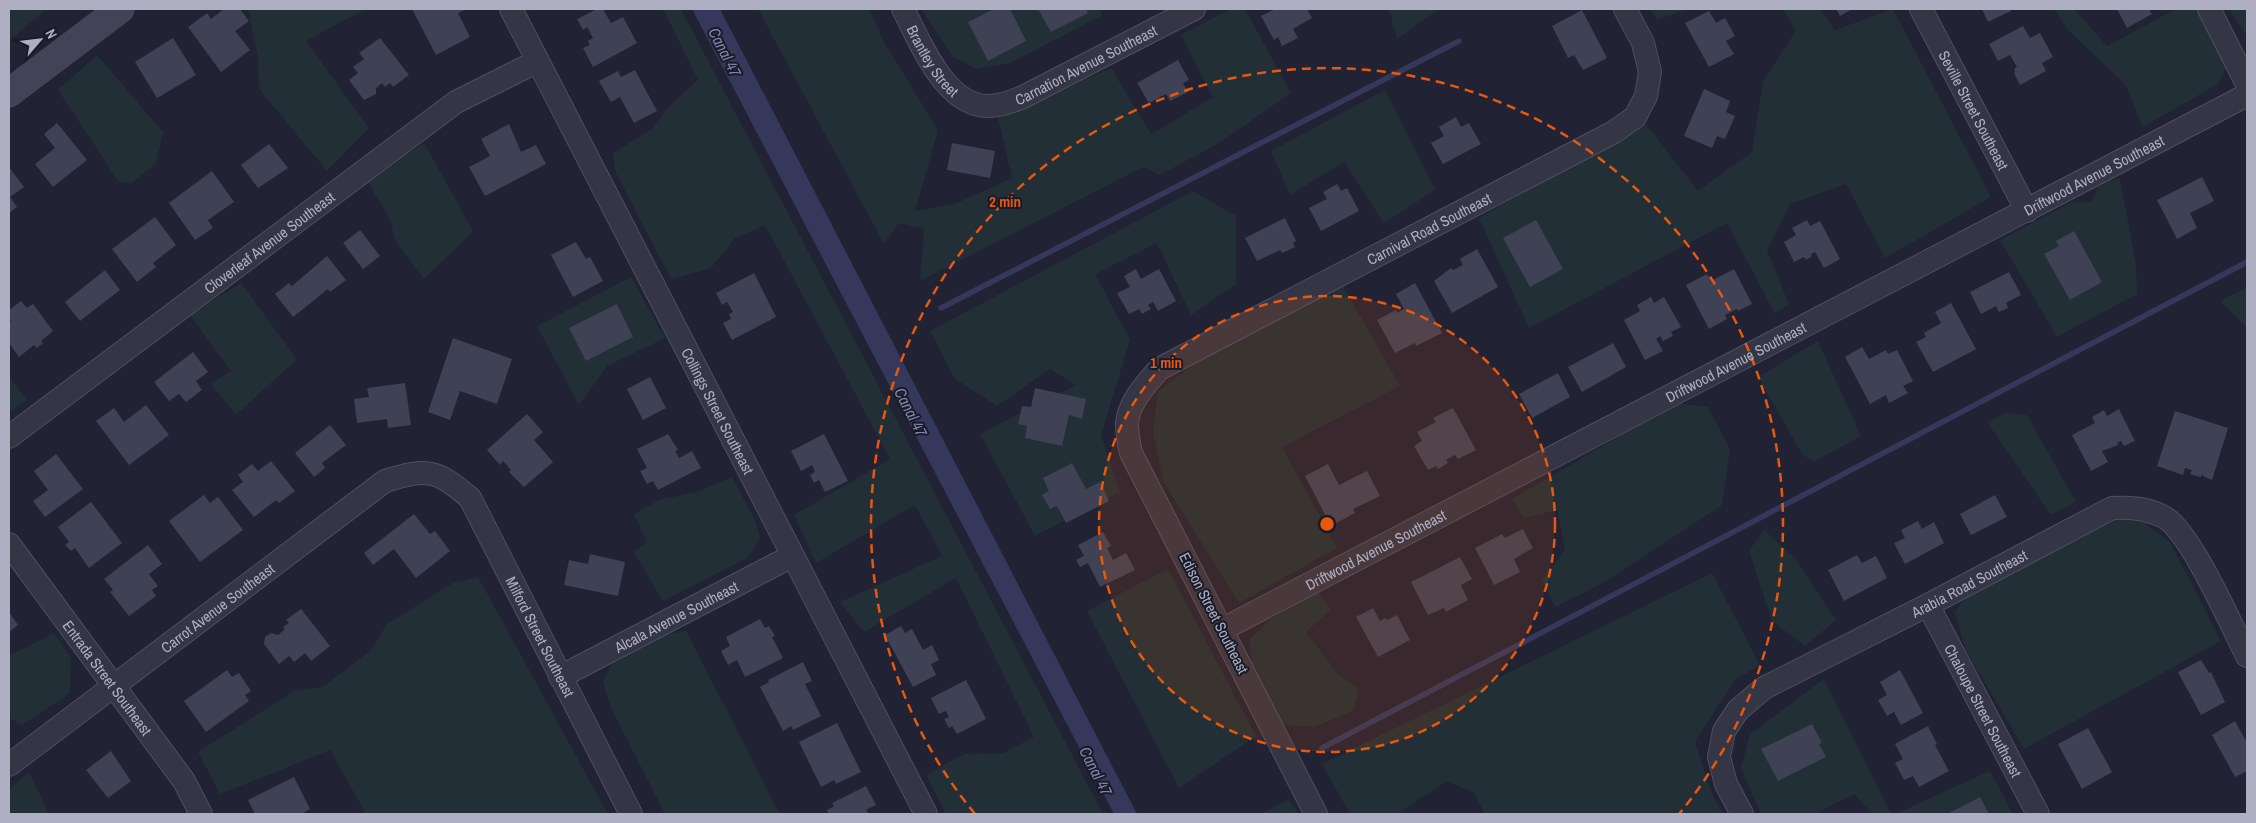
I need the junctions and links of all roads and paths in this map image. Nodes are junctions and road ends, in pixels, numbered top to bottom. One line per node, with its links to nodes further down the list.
1 (120, 9): 10 (street)
2 (511, 9): 8 (street, Collings Street Southeast)
3 (903, 9): 12 (street, Brantley Street)
4 (1194, 9): 12 (street, Carnation Avenue Southeast)
5 (1625, 9): 14 (street, Carnival Road Southeast)
6 (1922, 9): 13 (street, Seville Street Southeast)
7 (2209, 9): 9 (street)
8 (538, 61): 15 (street, Cloverleaf Avenue Southeast); 18 (street, Collings Street Southeast)
9 (2247, 84)
10 (9, 93)
11 (2247, 96): 13 (street, Driftwood Avenue Southeast)
12 (974, 104)
13 (2027, 211): 20 (street, Driftwood Avenue Southeast)
14 (1132, 408): 20 (street, Edison Street Southeast)
15 (9, 437)
16 (434, 474): 22 (street, Milford Street Southeast); 23 (street, Carrot Avenue Southeast)
17 (9, 544): 23 (street, Entrada Street Southeast)
18 (792, 556): 22 (street, Alcala Avenue Southeast); 27 (street, Collings Street Southeast)
19 (1928, 605): 21 (street, Arabia Road Southeast); 29 (street, Arabia Road Southeast); 30 (street, Chaloupe Street Southeast)
20 (1223, 630): 28 (street, Edison Street Southeast)
21 (2247, 656)
22 (560, 677): 26 (street, Milford Street Southeast)
23 (115, 685): 24 (street, Carrot Avenue Southeast); 25 (street, Entrada Street Southeast)
24 (9, 765)
25 (201, 814)
26 (631, 814)
27 (926, 814)
28 (1316, 814)
29 (1742, 814)
30 (2038, 814)

